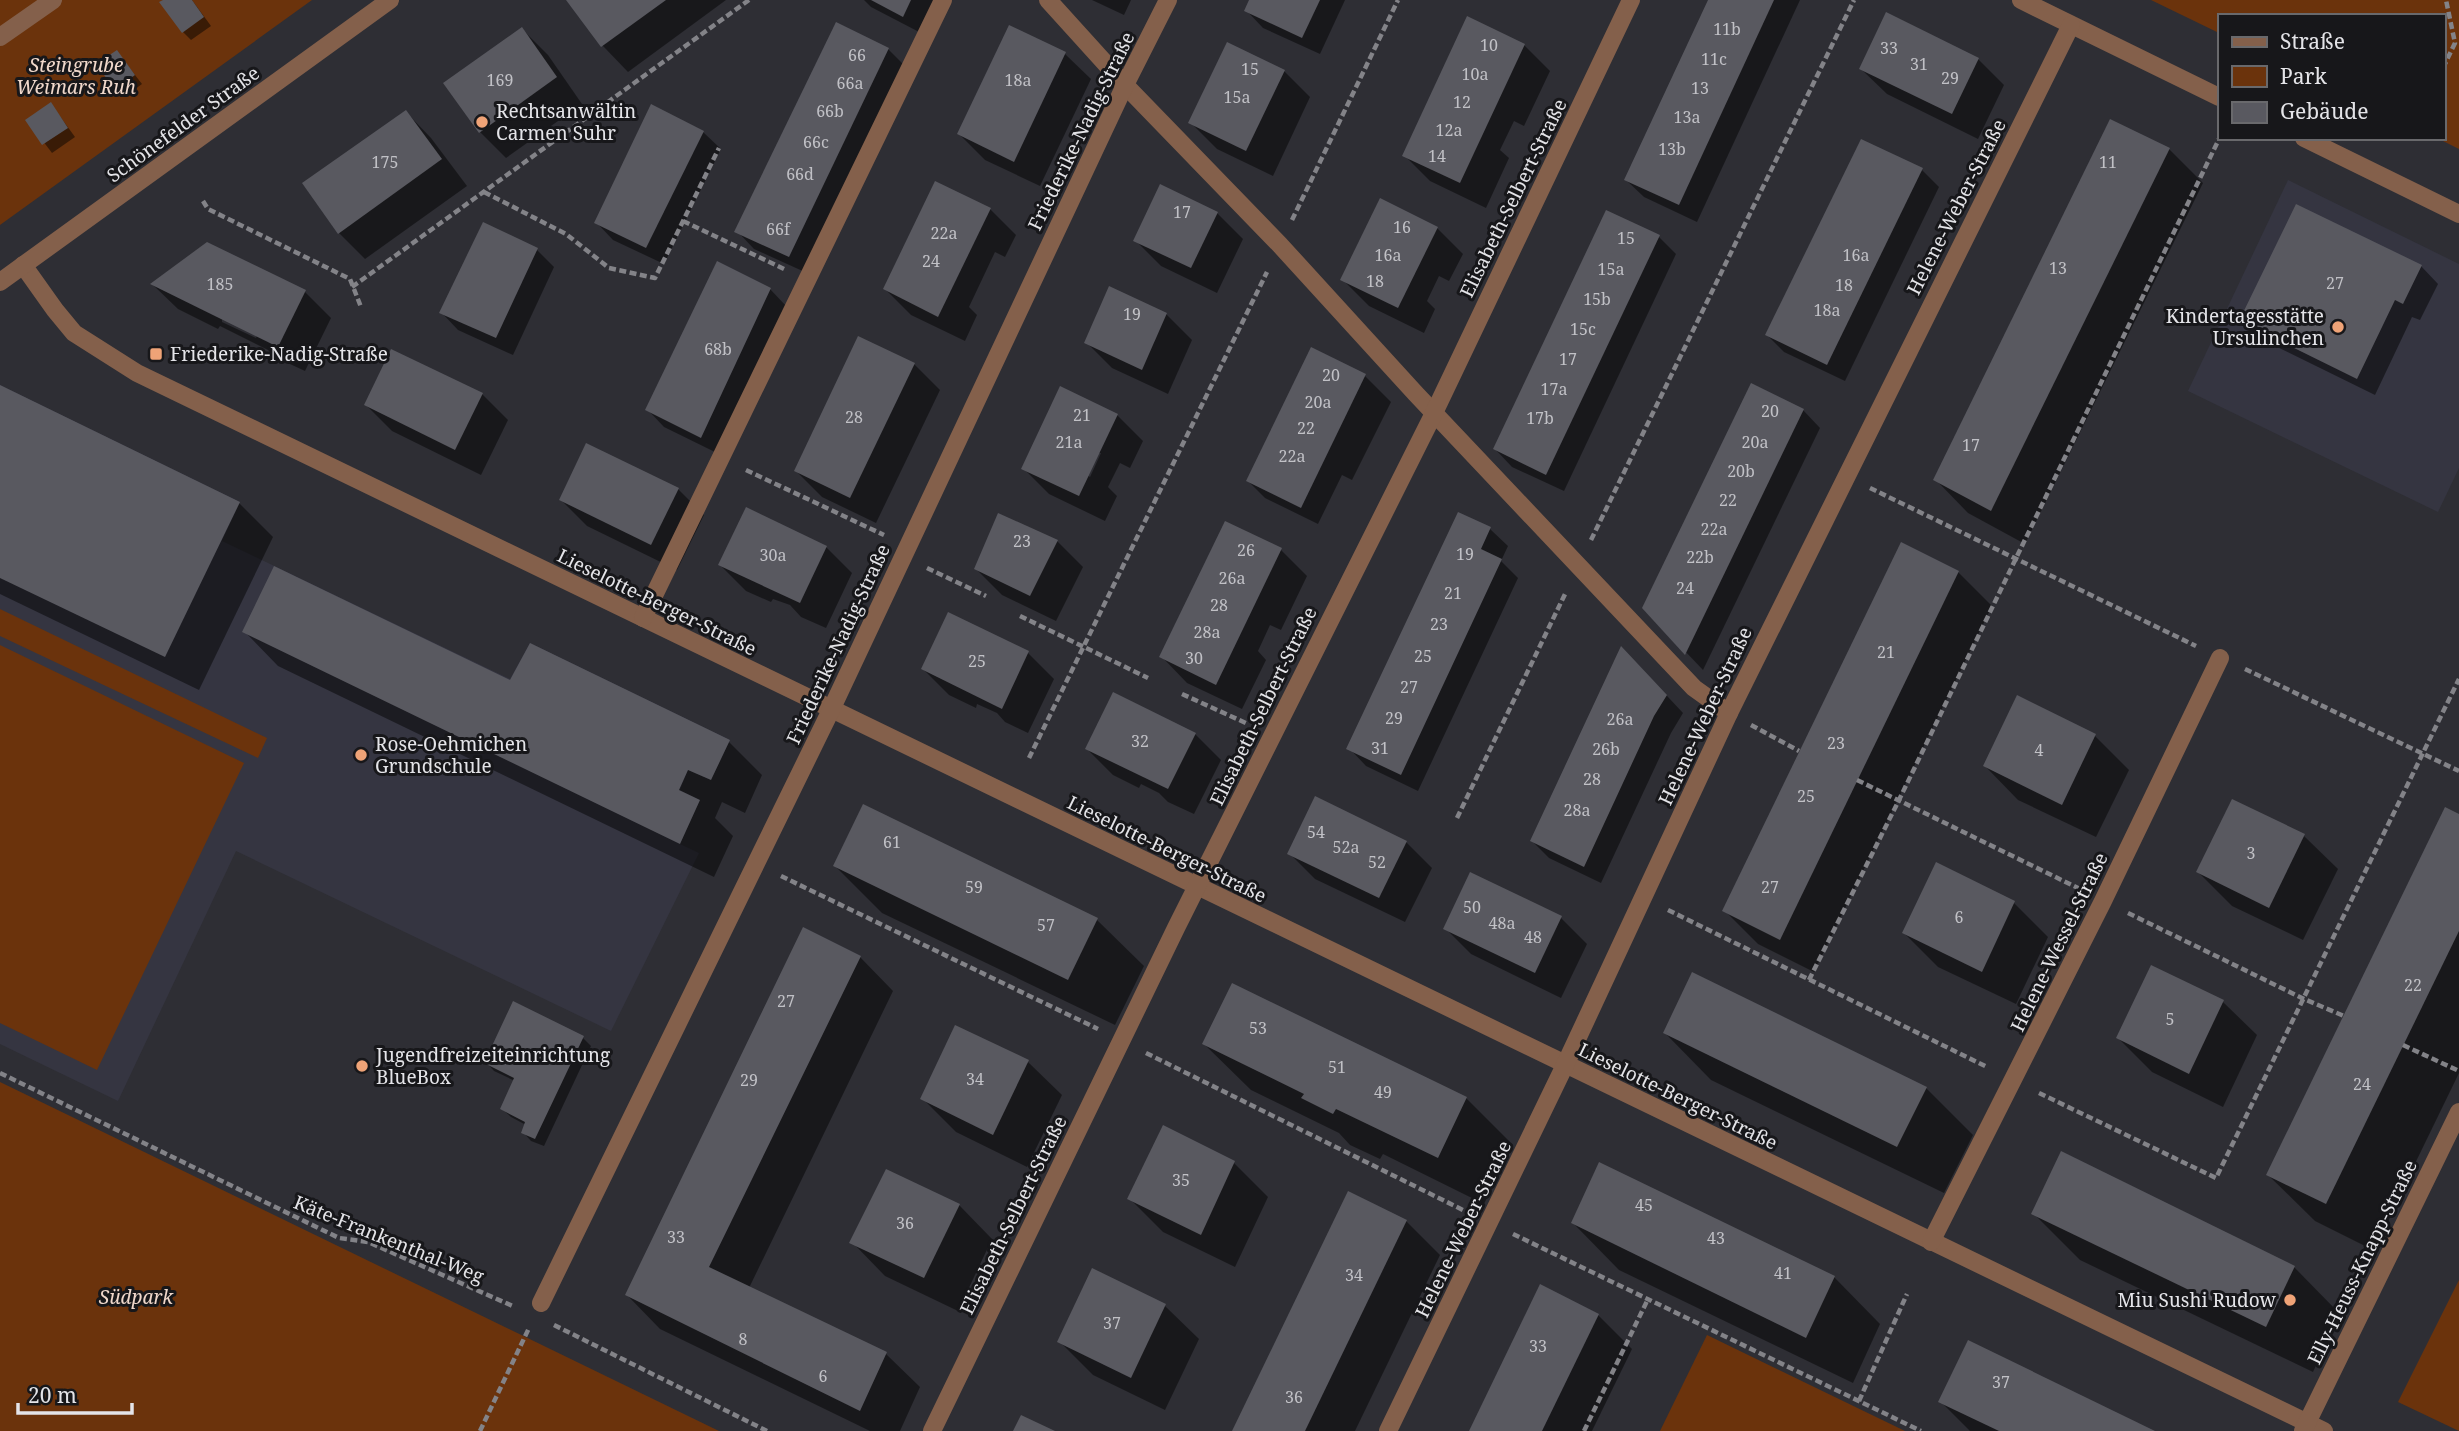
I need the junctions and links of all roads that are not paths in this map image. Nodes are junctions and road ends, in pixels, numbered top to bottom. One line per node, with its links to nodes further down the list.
1 (53, 0): 9 (street)
2 (390, 0): 14 (street, Schönefelder Straße)
3 (943, 0): 17 (street)
4 (1048, 0): 10 (street)
5 (1168, 0): 10 (street, Friederike-Nadig-Straße)
6 (1631, 0): 16 (street, Elisabeth-Selbert-Straße)
7 (2021, 0): 8 (street)
8 (2071, 25): 11 (street); 20 (street, Helene-Weber-Straße)
9 (0, 37)
10 (1125, 85): 16 (street); 19 (street, Friederike-Nadig-Straße)
11 (2218, 97)
12 (2308, 140): 13 (street)
13 (2459, 214)
14 (23, 265): 15 (street, Schönefelder Straße); 17 (street, Lieselotte-Berger-Straße)
15 (0, 282)
16 (1434, 413): 20 (street); 21 (street, Elisabeth-Selbert-Straße)
17 (643, 618): 19 (street, Lieselotte-Berger-Straße)
18 (2220, 658): 24 (street, Helene-Wessel-Straße)
19 (831, 710): 21 (street, Lieselotte-Berger-Straße); 25 (street, Friederike-Nadig-Straße)
20 (1729, 713): 22 (street, Helene-Weber-Straße)
21 (1197, 887): 22 (street, Lieselotte-Berger-Straße); 27 (street, Elisabeth-Selbert-Straße)
22 (1565, 1065): 24 (street, Lieselotte-Berger-Straße); 28 (street, Helene-Weber-Straße)
23 (2459, 1112): 26 (street, Elly-Heuss-Knapp-Straße)
24 (1930, 1242): 26 (street, Lieselotte-Berger-Straße)
25 (541, 1303)
26 (2305, 1427): 29 (street, Lieselotte-Berger-Straße)
27 (932, 1431)
28 (1388, 1431)
29 (2324, 1431)

